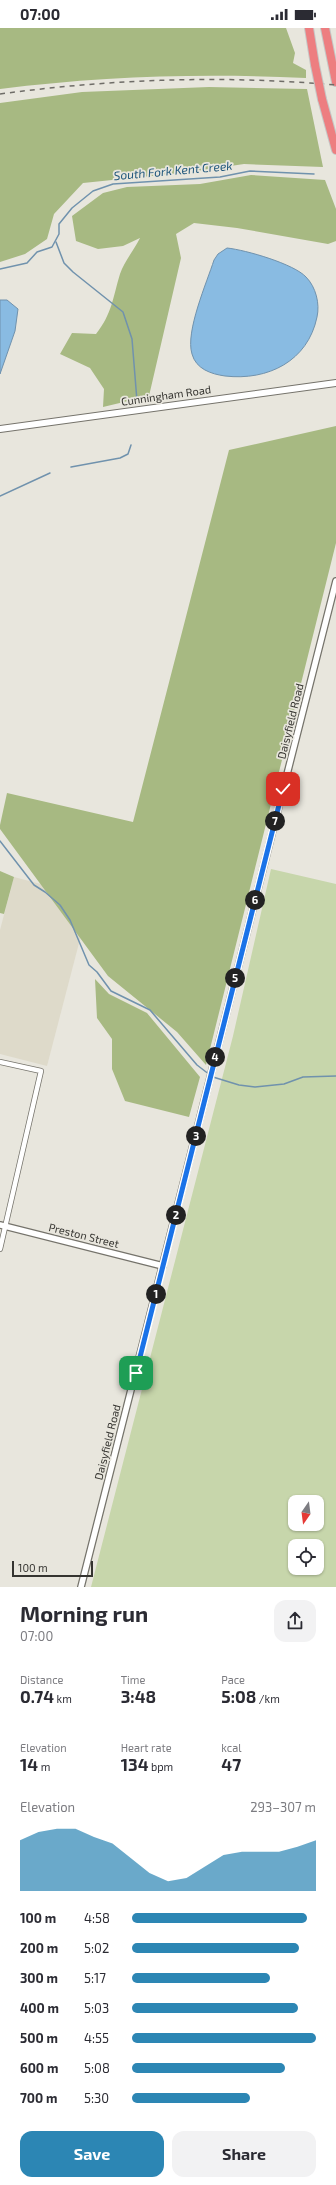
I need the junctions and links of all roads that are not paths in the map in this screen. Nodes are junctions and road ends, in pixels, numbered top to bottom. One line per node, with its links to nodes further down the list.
1 (309, 28): 4 (highway, bridge)
2 (325, 28): 3 (highway)
3 (336, 82)
4 (336, 150)
5 (336, 383): 6 (main road, Cunningham Road)
6 (0, 429)
7 (336, 581): 11 (street, Daisyfield Road)
8 (0, 1062): 9 (street)
9 (3, 1225): 10 (street); 11 (street, Preston Street)
10 (0, 1249)
11 (163, 1266): 12 (street, Daisyfield Road)
12 (81, 1587)

